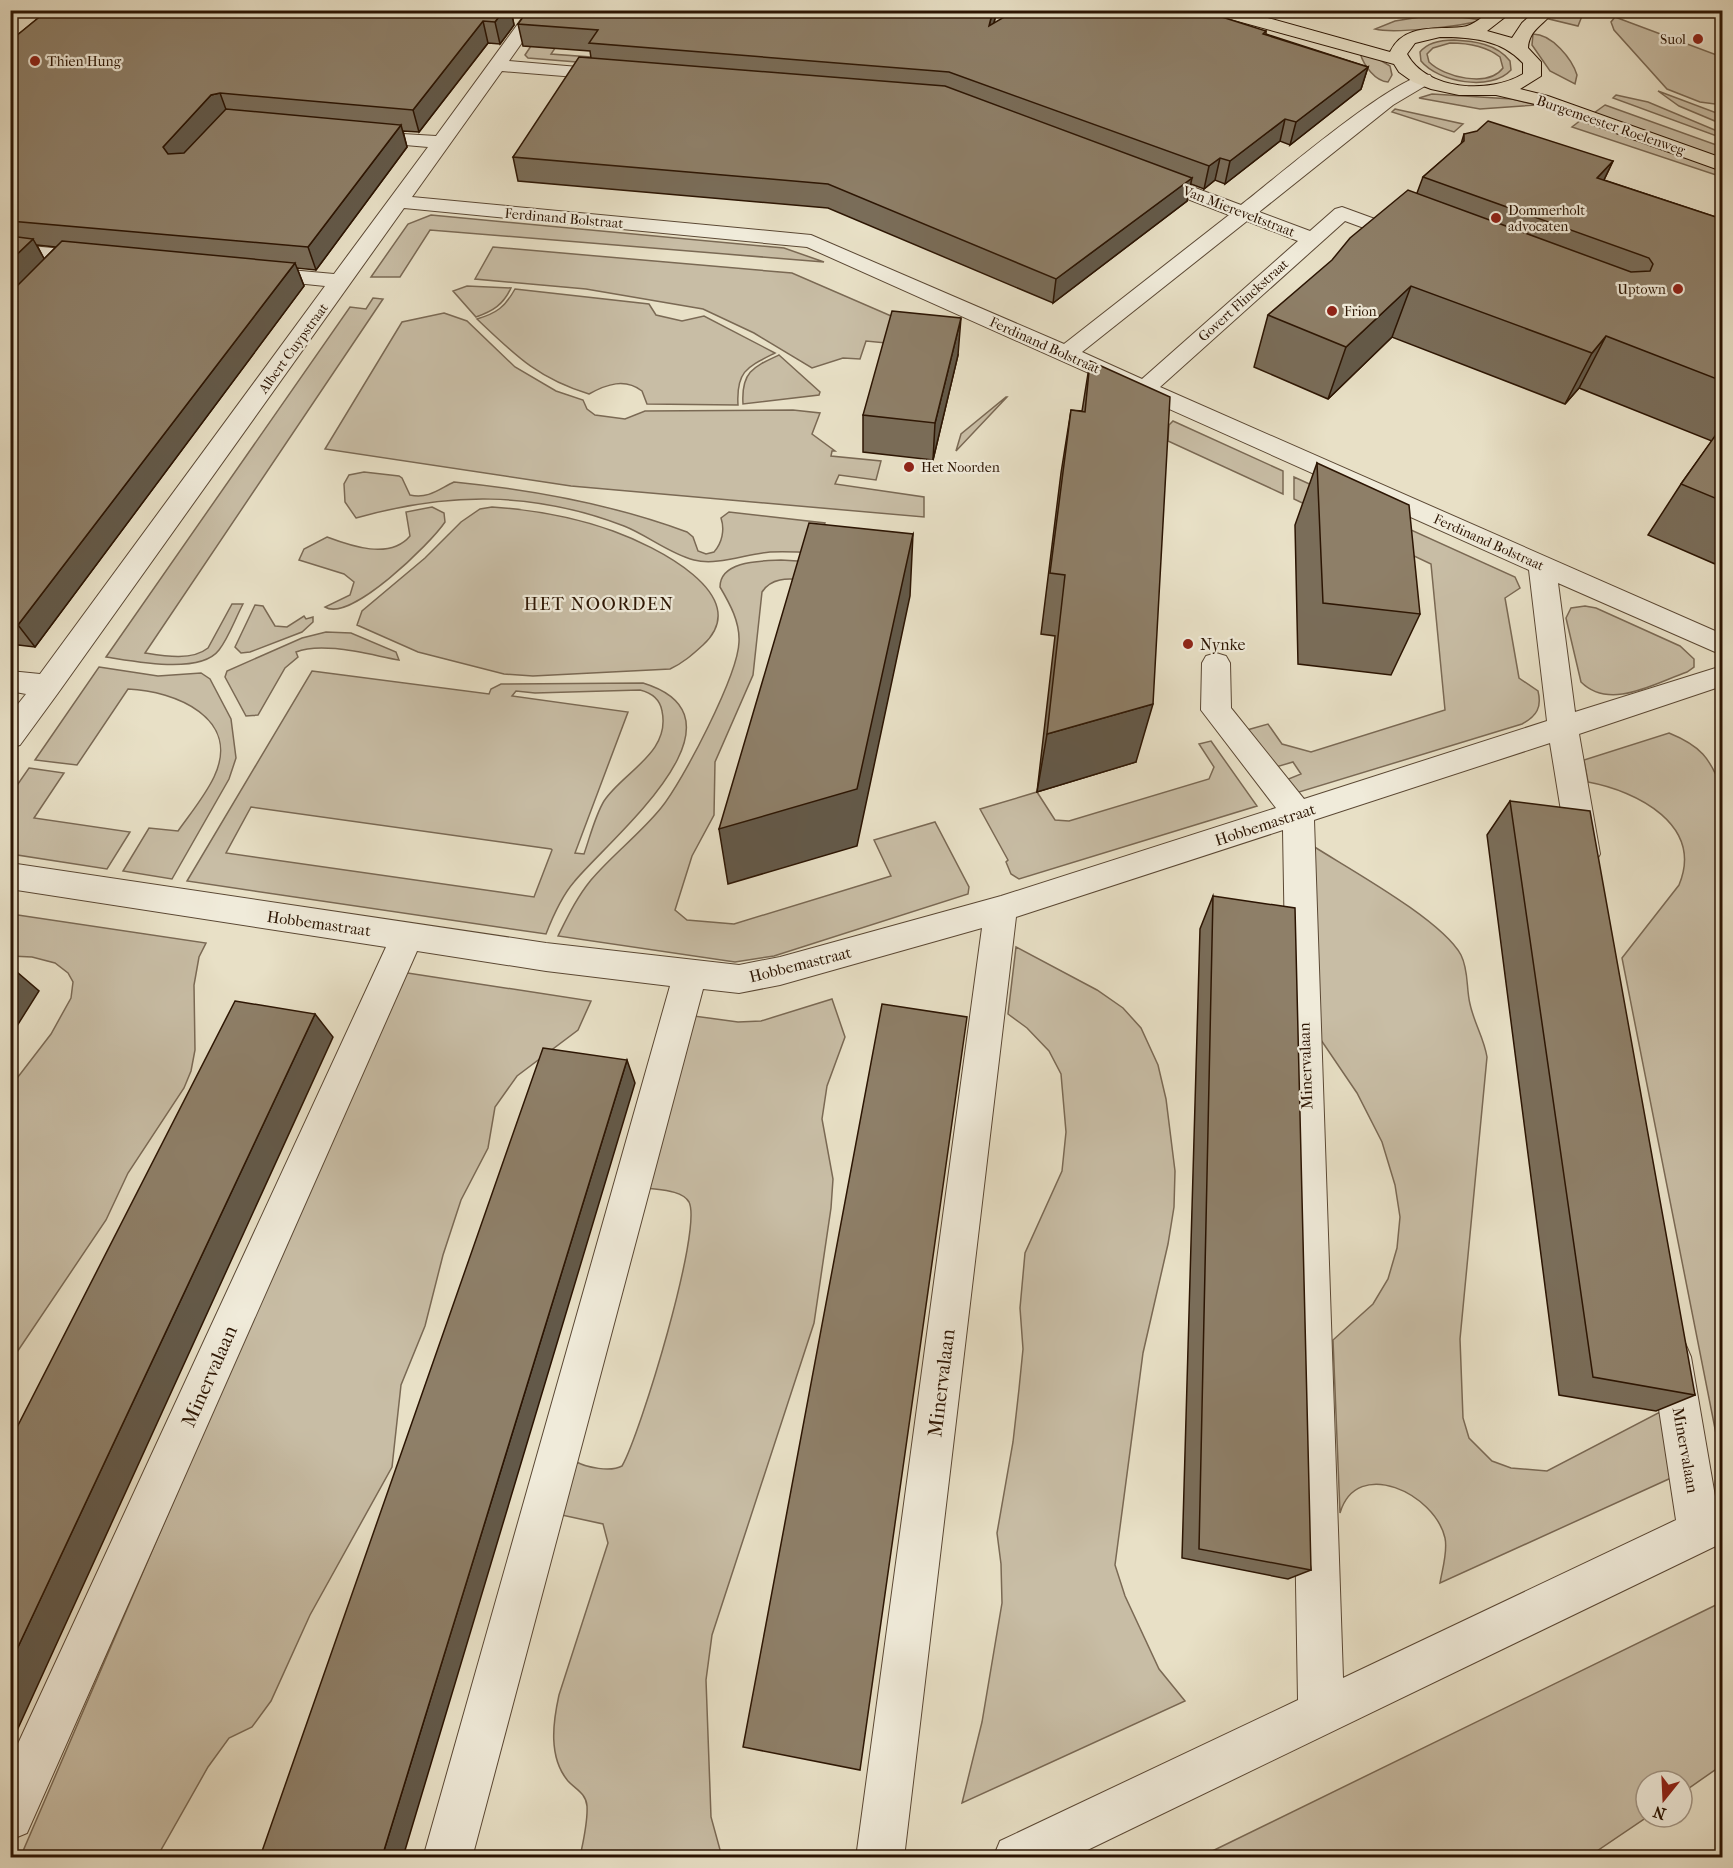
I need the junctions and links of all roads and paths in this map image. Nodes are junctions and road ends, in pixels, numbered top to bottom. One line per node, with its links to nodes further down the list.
1 (1218, 10): 10 (main road)
2 (1240, 10): 8 (main road)
3 (1506, 10): 7 (main road)
4 (1547, 10): 9 (main road)
5 (534, 15): 6 (street); 11 (street, Albert Cuypstraat)
6 (507, 18)
7 (1464, 32): 8 (main road); 9 (main road)
8 (1411, 38): 10 (main road)
9 (1519, 49): 14 (main road)
10 (1400, 60): 13 (main road)
11 (497, 65): 12 (street); 16 (street, Albert Cuypstraat)
12 (628, 76)
13 (1424, 79): 14 (main road); 20 (street)
14 (1499, 90): 17 (main road, Burgemeester Roelenweg)
15 (336, 132): 16 (street)
16 (442, 142): 19 (street, Albert Cuypstraat)
17 (1722, 165)
18 (1135, 172): 20 (street, Van Miereveltstraat)
19 (400, 202): 28 (street, Albert Cuypstraat); 29 (street, Ferdinand Bolstraat)
20 (1245, 213): 21 (street, Van Miereveltstraat); 29 (street)
21 (1312, 239): 22 (street, Govert Flinckstraat); 30 (street, Govert Flinckstraat)
22 (1431, 247)
23 (10, 250): 24 (street)
24 (67, 256): 25 (street); 27 (street)
25 (115, 260)
26 (234, 271): 28 (street)
27 (51, 272)
28 (342, 281): 36 (street, Albert Cuypstraat)
29 (1066, 354): 30 (street, Ferdinand Bolstraat)
30 (1144, 389): 31 (street, Ferdinand Bolstraat)
31 (1542, 565): 32 (street, Ferdinand Bolstraat); 37 (street)
32 (1722, 645)
33 (1216, 663): 39 (street)
34 (1722, 676): 37 (street, Hobbemastraat)
35 (10, 681): 36 (street)
36 (48, 686): 38 (street)
37 (1563, 729): 39 (street, Hobbemastraat); 41 (street)
38 (10, 737)
39 (1298, 814): 42 (street, Hobbemastraat); 47 (street, Minervalaan)
40 (10, 876): 43 (street, Hobbemastraat)
41 (1589, 882)
42 (1001, 909): 44 (street, Hobbemastraat); 50 (street, Minervalaan)
43 (407, 936): 44 (street, Hobbemastraat); 48 (street, Minervalaan)
44 (690, 975): 49 (street)
45 (1666, 1330): 46 (street, Minervalaan)
46 (1711, 1526): 47 (street, Minervalaan)
47 (1322, 1713): 51 (street, Minervalaan)
48 (10, 1816)
49 (447, 1857)
50 (880, 1857)
51 (1017, 1857)

